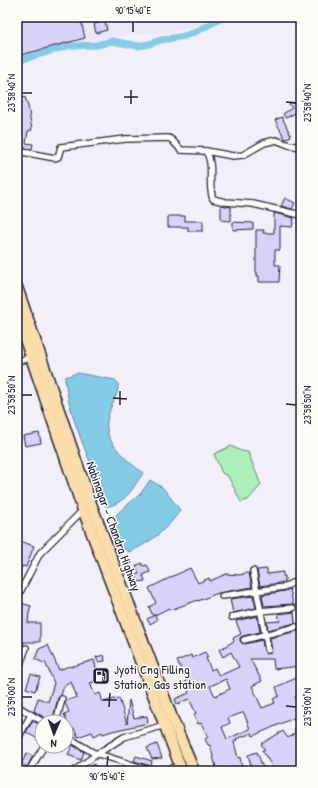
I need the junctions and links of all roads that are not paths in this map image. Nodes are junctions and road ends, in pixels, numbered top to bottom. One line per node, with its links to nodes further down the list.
1 (301, 147): 3 (street)
2 (17, 151): 3 (street)
3 (206, 151): 4 (street)
4 (301, 215)
5 (17, 287): 6 (highway, Nabinagar - Chandra Highway)
6 (22, 319): 7 (highway, Nabinagar - Chandra Highway); 38 (highway, Nabinagar - Chandra Highway)
7 (31, 358): 8 (street); 9 (highway, Nabinagar - Chandra Highway)
8 (17, 361)
9 (83, 510): 14 (street); 28 (highway, Nabinagar - Chandra Highway)
10 (253, 571): 12 (street)
11 (292, 583): 12 (street)
12 (256, 591): 13 (street); 16 (street)
13 (222, 596)
14 (17, 598)
15 (293, 608): 16 (street)
16 (260, 611): 17 (street); 19 (street)
17 (232, 617)
18 (296, 627): 19 (street)
19 (265, 634): 20 (street); 22 (street)
20 (244, 640)
21 (26, 648): 23 (street)
22 (268, 650)
23 (17, 673)
24 (62, 699): 26 (street)
25 (17, 706): 27 (street)
26 (58, 714)
27 (32, 715): 29 (street)
28 (166, 724): 32 (street); 33 (highway, Nabinagar - Chandra Highway)
29 (17, 740)
30 (74, 741): 32 (street)
31 (39, 754): 34 (street)
32 (97, 754): 35 (street); 36 (street)
33 (181, 768): 37 (street)
34 (29, 771)
35 (74, 771)
36 (152, 771)
37 (161, 771)
38 (194, 771)

